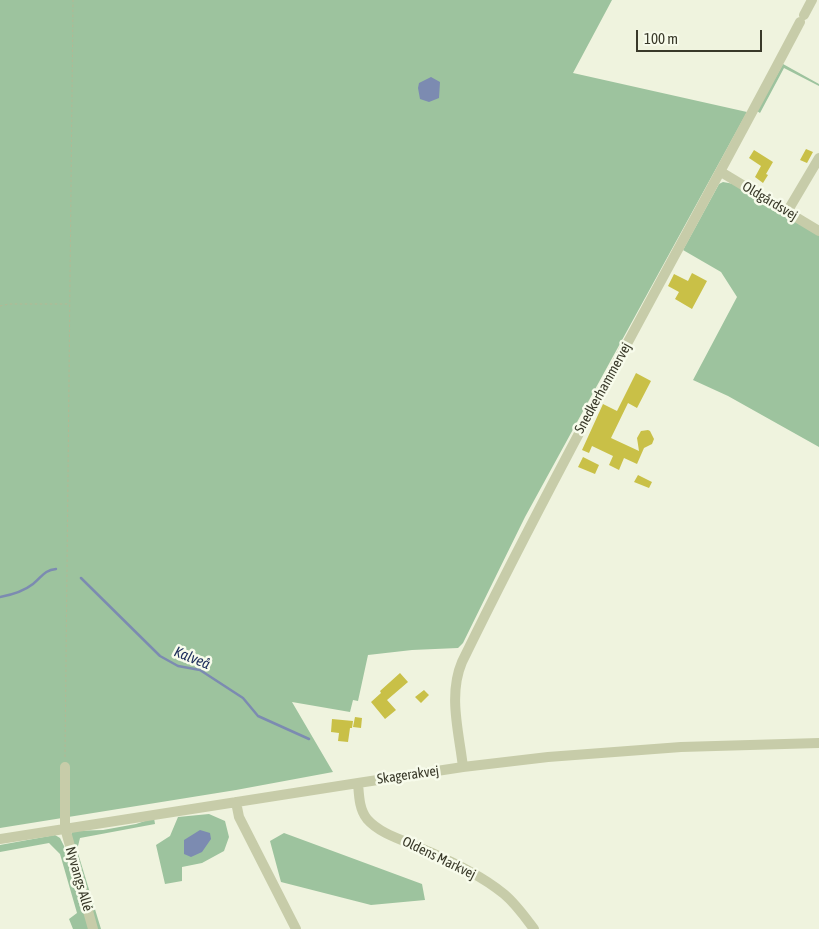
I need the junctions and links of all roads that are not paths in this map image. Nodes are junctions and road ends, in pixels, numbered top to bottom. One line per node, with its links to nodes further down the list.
1 (812, 0): 3 (street, Snedkerhammervej)
2 (819, 158): 4 (street)
3 (721, 172): 4 (street, Oldgårdsvej); 8 (street, Snedkerhammervej)
4 (788, 212): 5 (street, Oldgårdsvej)
5 (819, 231)
6 (819, 743): 8 (street, Skagerakvej)
7 (65, 767): 11 (street, Nyvangs Allé)
8 (463, 767): 9 (street, Skagerakvej)
9 (358, 782): 10 (street, Skagerakvej); 15 (street, Oldens Markvej)
10 (236, 802): 11 (street, Skagerakvej); 14 (street)
11 (65, 828): 12 (street, Skagerakvej); 13 (street, Nyvangs Allé)
12 (0, 839)
13 (93, 929)
14 (296, 929)
15 (534, 929)

